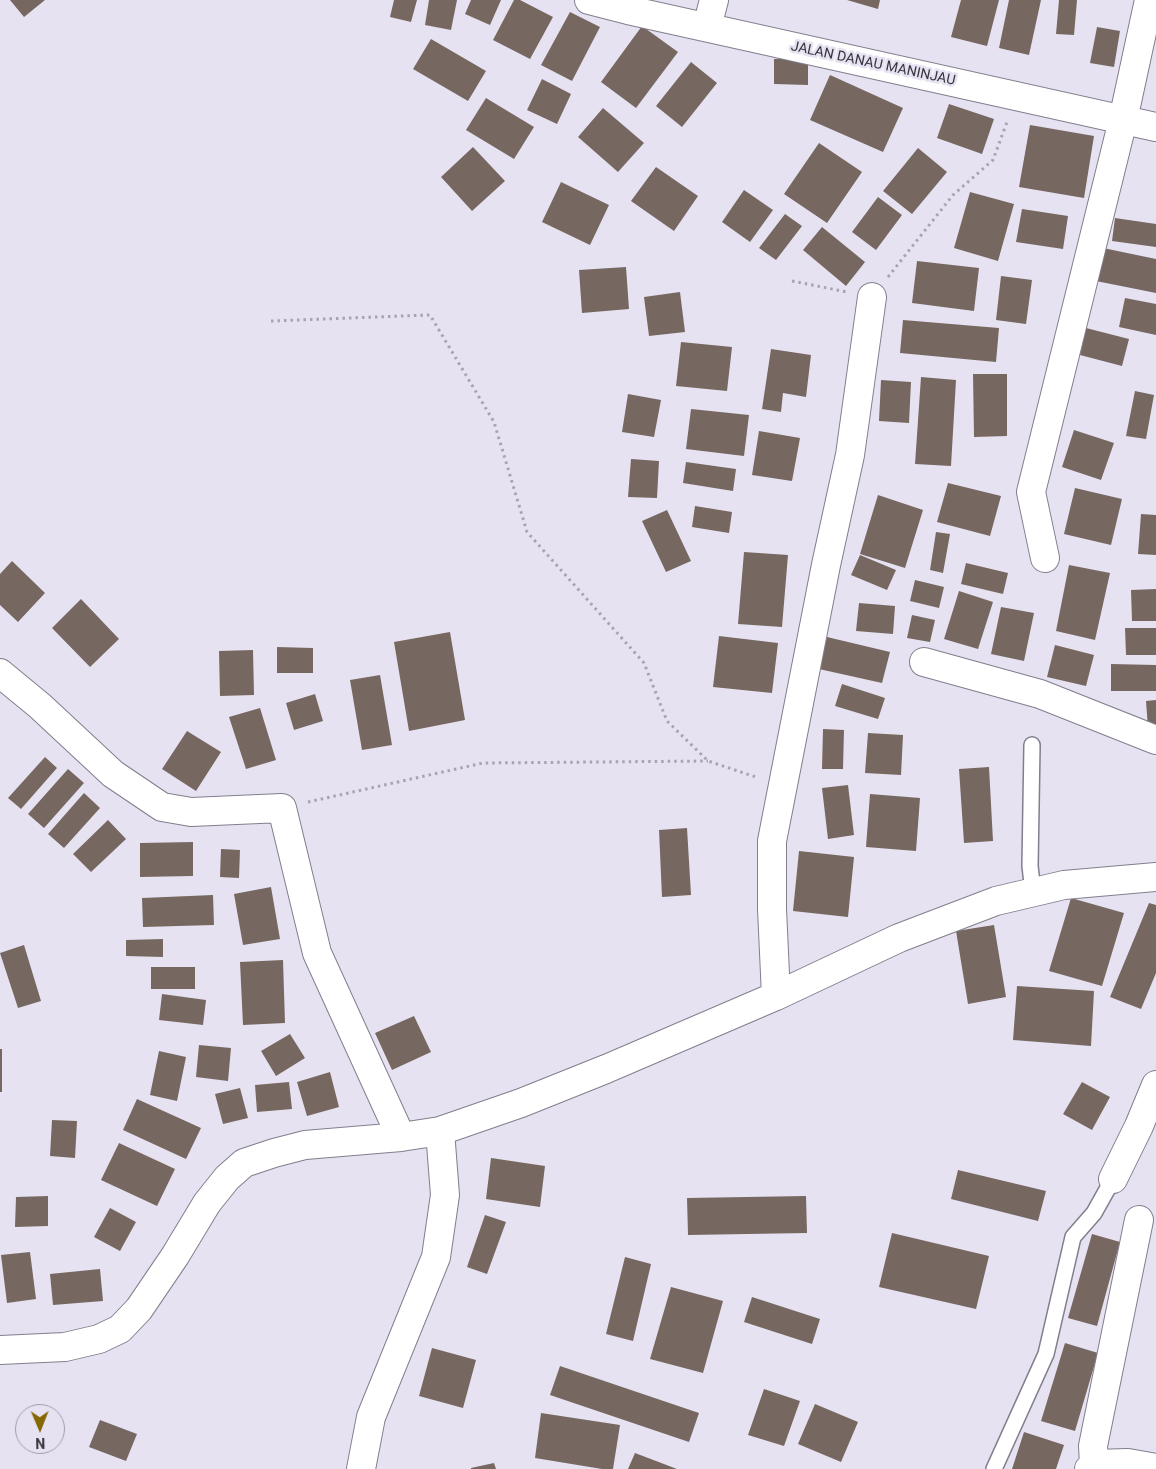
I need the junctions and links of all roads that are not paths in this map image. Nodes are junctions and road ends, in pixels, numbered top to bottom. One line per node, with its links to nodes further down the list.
1 (589, 0): 4 (street, JALAN DANAU MANINJAU)
2 (714, 0): 4 (street)
3 (1149, 0): 5 (street)
4 (707, 27): 5 (street, JALAN DANAU MANINJAU)
5 (1123, 120): 6 (street, JALAN DANAU MANINJAU); 8 (street)
6 (1156, 127)
7 (872, 297): 15 (street)
8 (1045, 558)
9 (924, 662): 11 (street)
10 (0, 673): 18 (street)
11 (1156, 740)
12 (1032, 745): 14 (lane)
13 (1156, 877): 14 (street)
14 (1033, 892): 15 (street)
15 (776, 996): 17 (street)
16 (1156, 1085): 19 (street)
17 (440, 1130): 18 (street); 24 (street)
18 (401, 1137): 21 (street)
19 (1113, 1179): 25 (lane)
20 (1140, 1220): 22 (street)
21 (0, 1350)
22 (1092, 1466): 23 (street)
23 (1156, 1468)
24 (362, 1469)
25 (994, 1469)

